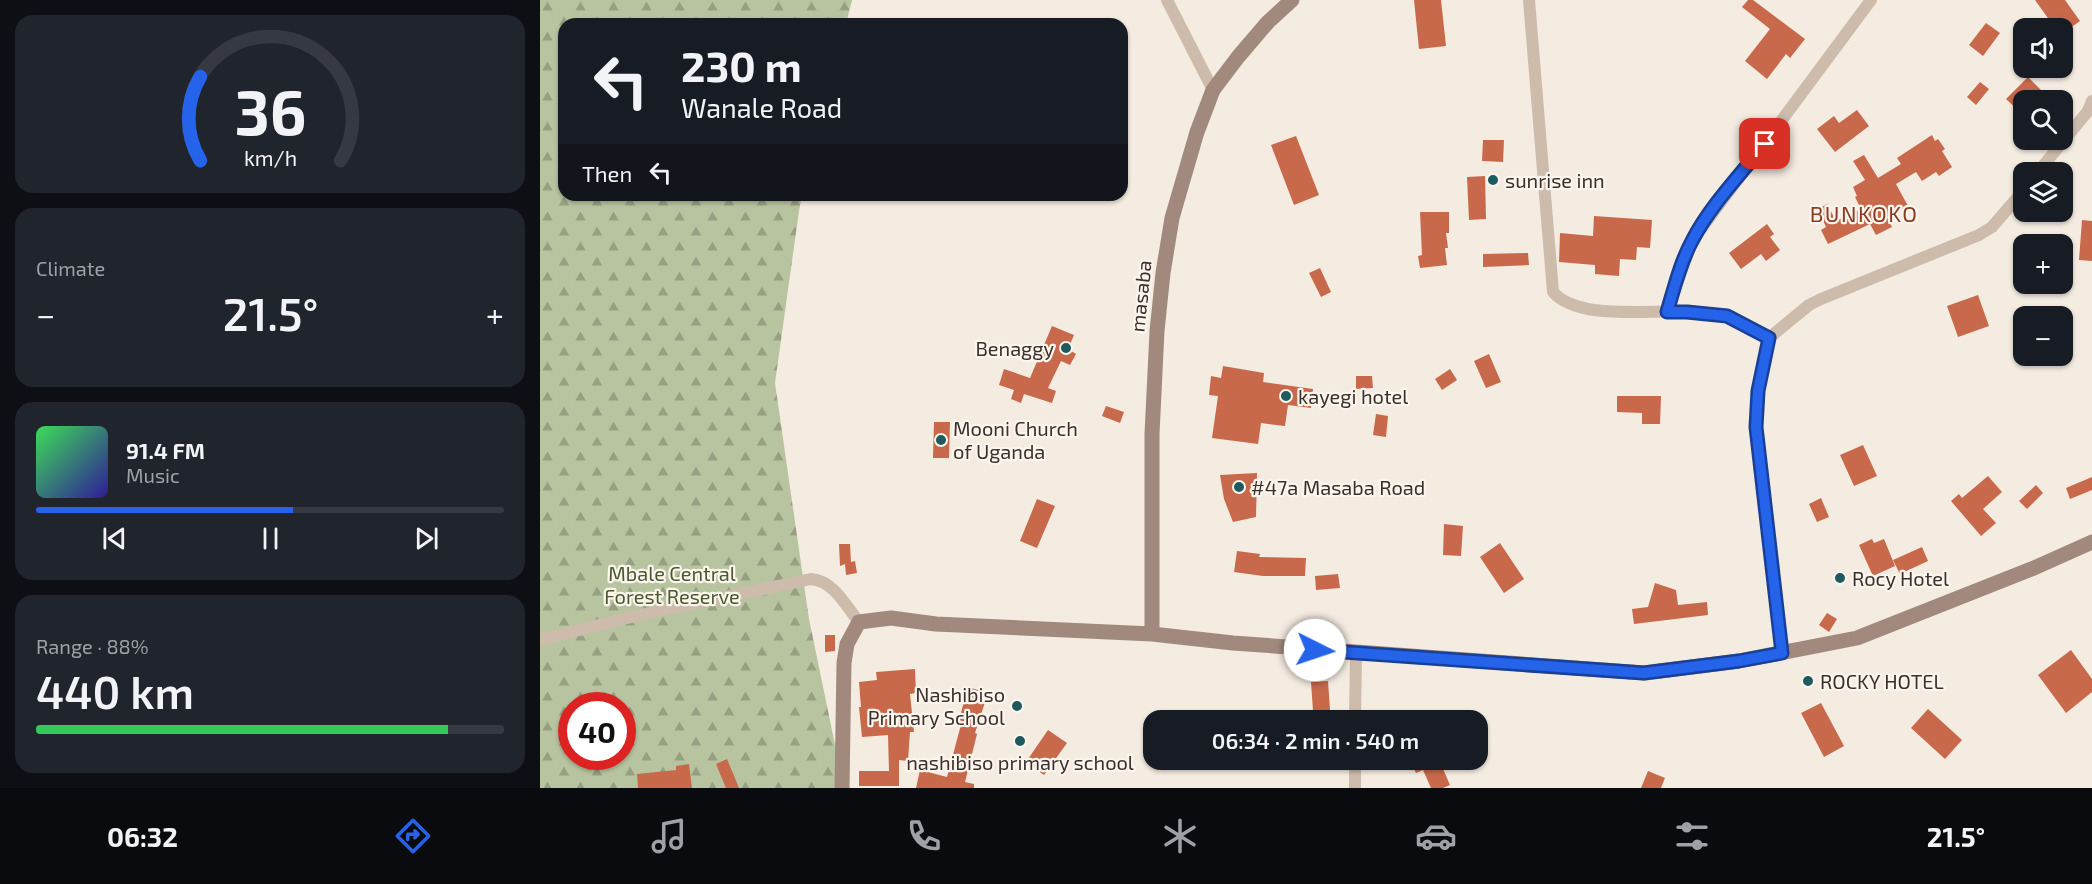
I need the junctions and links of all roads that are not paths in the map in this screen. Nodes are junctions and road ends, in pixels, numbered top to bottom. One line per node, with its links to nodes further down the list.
1 (1167, 0): 5 (street)
2 (1292, 0): 5 (street, masaba)
3 (1529, 0): 9 (street)
4 (1871, 0): 9 (street)
5 (1213, 90): 13 (street, masaba)
6 (2092, 101): 7 (street)
7 (2046, 162)
8 (2013, 203): 10 (street)
9 (1667, 312): 10 (street)
10 (1769, 338): 16 (street)
11 (2092, 542): 16 (street)
12 (859, 622): 13 (street); 14 (street); 19 (street)
13 (1152, 634): 15 (street)
14 (540, 640)
15 (1356, 653): 16 (street); 17 (street)
16 (1782, 653)
17 (1355, 710)
18 (1355, 770): 20 (street)
19 (842, 788)
20 (1355, 788)

